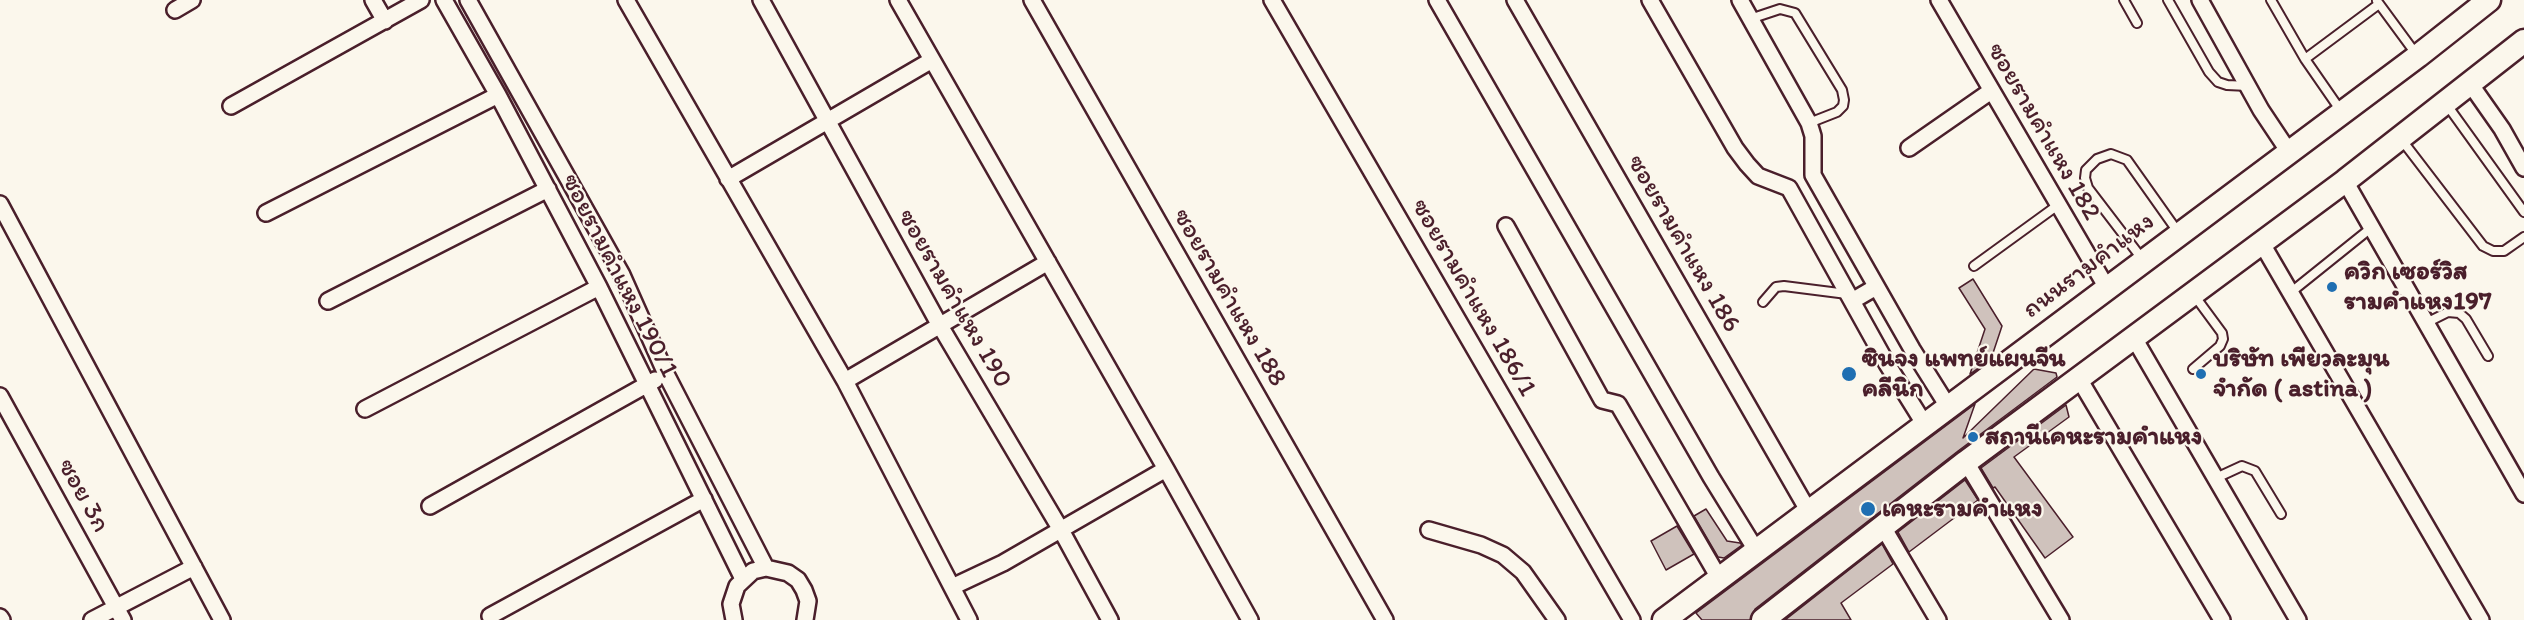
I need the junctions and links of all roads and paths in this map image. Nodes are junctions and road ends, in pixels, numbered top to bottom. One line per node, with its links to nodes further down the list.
1 (192, 0): 22 (street)
2 (373, 0): 24 (street)
3 (421, 0): 24 (street)
4 (444, 0): 33 (street, ซอยรามคำแหง 190/1)
5 (468, 0): 73 (street, ซอยรามคำแหง 190/1)
6 (626, 0): 44 (street)
7 (761, 0): 37 (street, ซอยรามคำแหง 190)
8 (898, 0): 29 (street)
9 (1032, 0): 107 (street, ซอยรามคำแหง 188)
10 (1272, 0): 109 (street, ซอยรามคำแหง 186/1)
11 (1437, 0): 92 (street)
12 (1515, 0): 87 (street, ซอยรามคำแหง 186)
13 (1650, 0): 46 (street)
14 (1740, 0): 23 (street)
15 (1939, 0): 32 (street, ซอยรามคำแหง 182)
16 (2124, 0): 25 (lane)
17 (2168, 0): 31 (lane)
18 (2200, 0): 31 (street)
19 (2271, 0): 28 (lane)
20 (2489, 0): 27 (main road, ถนนรามคำแหง)
21 (2377, 2): 27 (lane); 28 (lane)
22 (174, 10)
23 (1750, 19): 38 (street); 38 (lane)
24 (385, 21): 35 (street)
25 (2137, 23)
26 (2524, 41): 30 (main road)
27 (2418, 56): 36 (main road, ถนนรามคำแหง)
28 (2305, 59): 36 (lane)
29 (932, 60): 37 (street); 58 (street)
30 (2469, 82): 34 (main road); 42 (street)
31 (2248, 86): 41 (street)
32 (1991, 90): 40 (street); 49 (street, ซอยรามคำแหง 182)
33 (498, 95): 47 (street, ซอยรามคำแหง 190/1); 51 (street)
34 (2444, 101): 39 (main road); 50 (lane)
35 (231, 106)
36 (2342, 112): 41 (main road, ถนนรามคำแหง)
37 (828, 122): 44 (street); 69 (street, ซอยรามคำแหง 190)
38 (1809, 123): 43 (street)
39 (2400, 137): 45 (main road); 55 (lane)
40 (1909, 148)
41 (2289, 152): 54 (main road, ถนนรามคำแหง)
42 (2524, 168)
43 (1813, 175): 46 (street); 61 (street)
44 (728, 179): 75 (street)
45 (2344, 181): 53 (street); 56 (main road)
46 (1789, 188): 65 (street)
47 (548, 189): 60 (street, ซอยรามคำแหง 190/1); 66 (street)
48 (0, 204): 93 (street)
49 (2058, 205): 59 (lane); 62 (street, ซอยรามคำแหง 182)
50 (2524, 212)
51 (266, 213)
52 (1506, 226): 96 (street)
53 (2371, 228): 64 (lane); 68 (street)
54 (2178, 234): 57 (main road, ถนนรามคำแหง); 57 (lane)
55 (2524, 237)
56 (2261, 242): 63 (main road); 64 (street)
57 (2143, 260): 62 (main road, ถนนรามคำแหง)
58 (1048, 262): 69 (street); 82 (street)
59 (1974, 266)
60 (599, 287): 76 (street, ซอยรามคำแหง 190/1); 79 (street)
61 (1876, 287): 65 (street); 78 (street)
62 (2107, 288): 78 (main road, ถนนรามคำแหง)
63 (2193, 293): 70 (main road); 72 (lane)
64 (2290, 293): 116 (street)
65 (1849, 298): 67 (lane); 80 (street)
66 (328, 301)
67 (1763, 302)
68 (2426, 323): 71 (lane); 84 (street)
69 (939, 324): 75 (street); 91 (street, ซอยรามคำแหง 190)
70 (2134, 338): 74 (main road); 83 (street)
71 (2488, 356)
72 (2193, 369)
73 (666, 374): 76 (street); 94 (street, ซอยรามคำแหง 190/1)
74 (2079, 377): 81 (main road); 114 (street)
75 (846, 381): 97 (street)
76 (648, 384): 85 (street, ซอยรามคำแหง 190/1); 86 (street)
77 (0, 396): 98 (street, ซอย 3ก)
78 (1949, 408): 80 (main road, ถนนรามคำแหง)
79 (365, 409)
80 (1925, 425): 87 (main road, ถนนรามคำแหง)
81 (1966, 462): 89 (main road); 113 (street)
82 (1166, 469): 91 (street); 106 (street)
83 (2216, 478): 88 (lane); 115 (street)
84 (2524, 494)
85 (704, 499): 95 (street, ซอยรามคำแหง 190/1); 99 (street)
86 (430, 506)
87 (1809, 512): 92 (main road, ถนนรามคำแหง)
88 (2281, 514)
89 (1883, 527): 111 (main road); 112 (street)
90 (1429, 530): 108 (street)
91 (1061, 531): 97 (street); 105 (street, ซอยรามคำแหง 190)
92 (1756, 550): 96 (main road, ถนนรามคำแหง)
93 (194, 567): 98 (street); 101 (street)
94 (766, 568): 95 (street); 103 (street)
95 (743, 579): 102 (street)
96 (1719, 579): 110 (main road, ถนนรามคำแหง)
97 (952, 587): 104 (street)
98 (119, 613): 100 (street)
99 (489, 616)
100 (92, 620)
101 (222, 620)
102 (734, 620)
103 (805, 620)
104 (969, 620)
105 (1110, 620)
106 (1250, 620)
107 (1385, 620)
108 (1557, 620)
109 (1632, 620)
110 (1665, 620)
111 (1763, 620)
112 (1938, 620)
113 (2061, 620)
114 (2222, 620)
115 (2298, 620)
116 (2481, 620)

